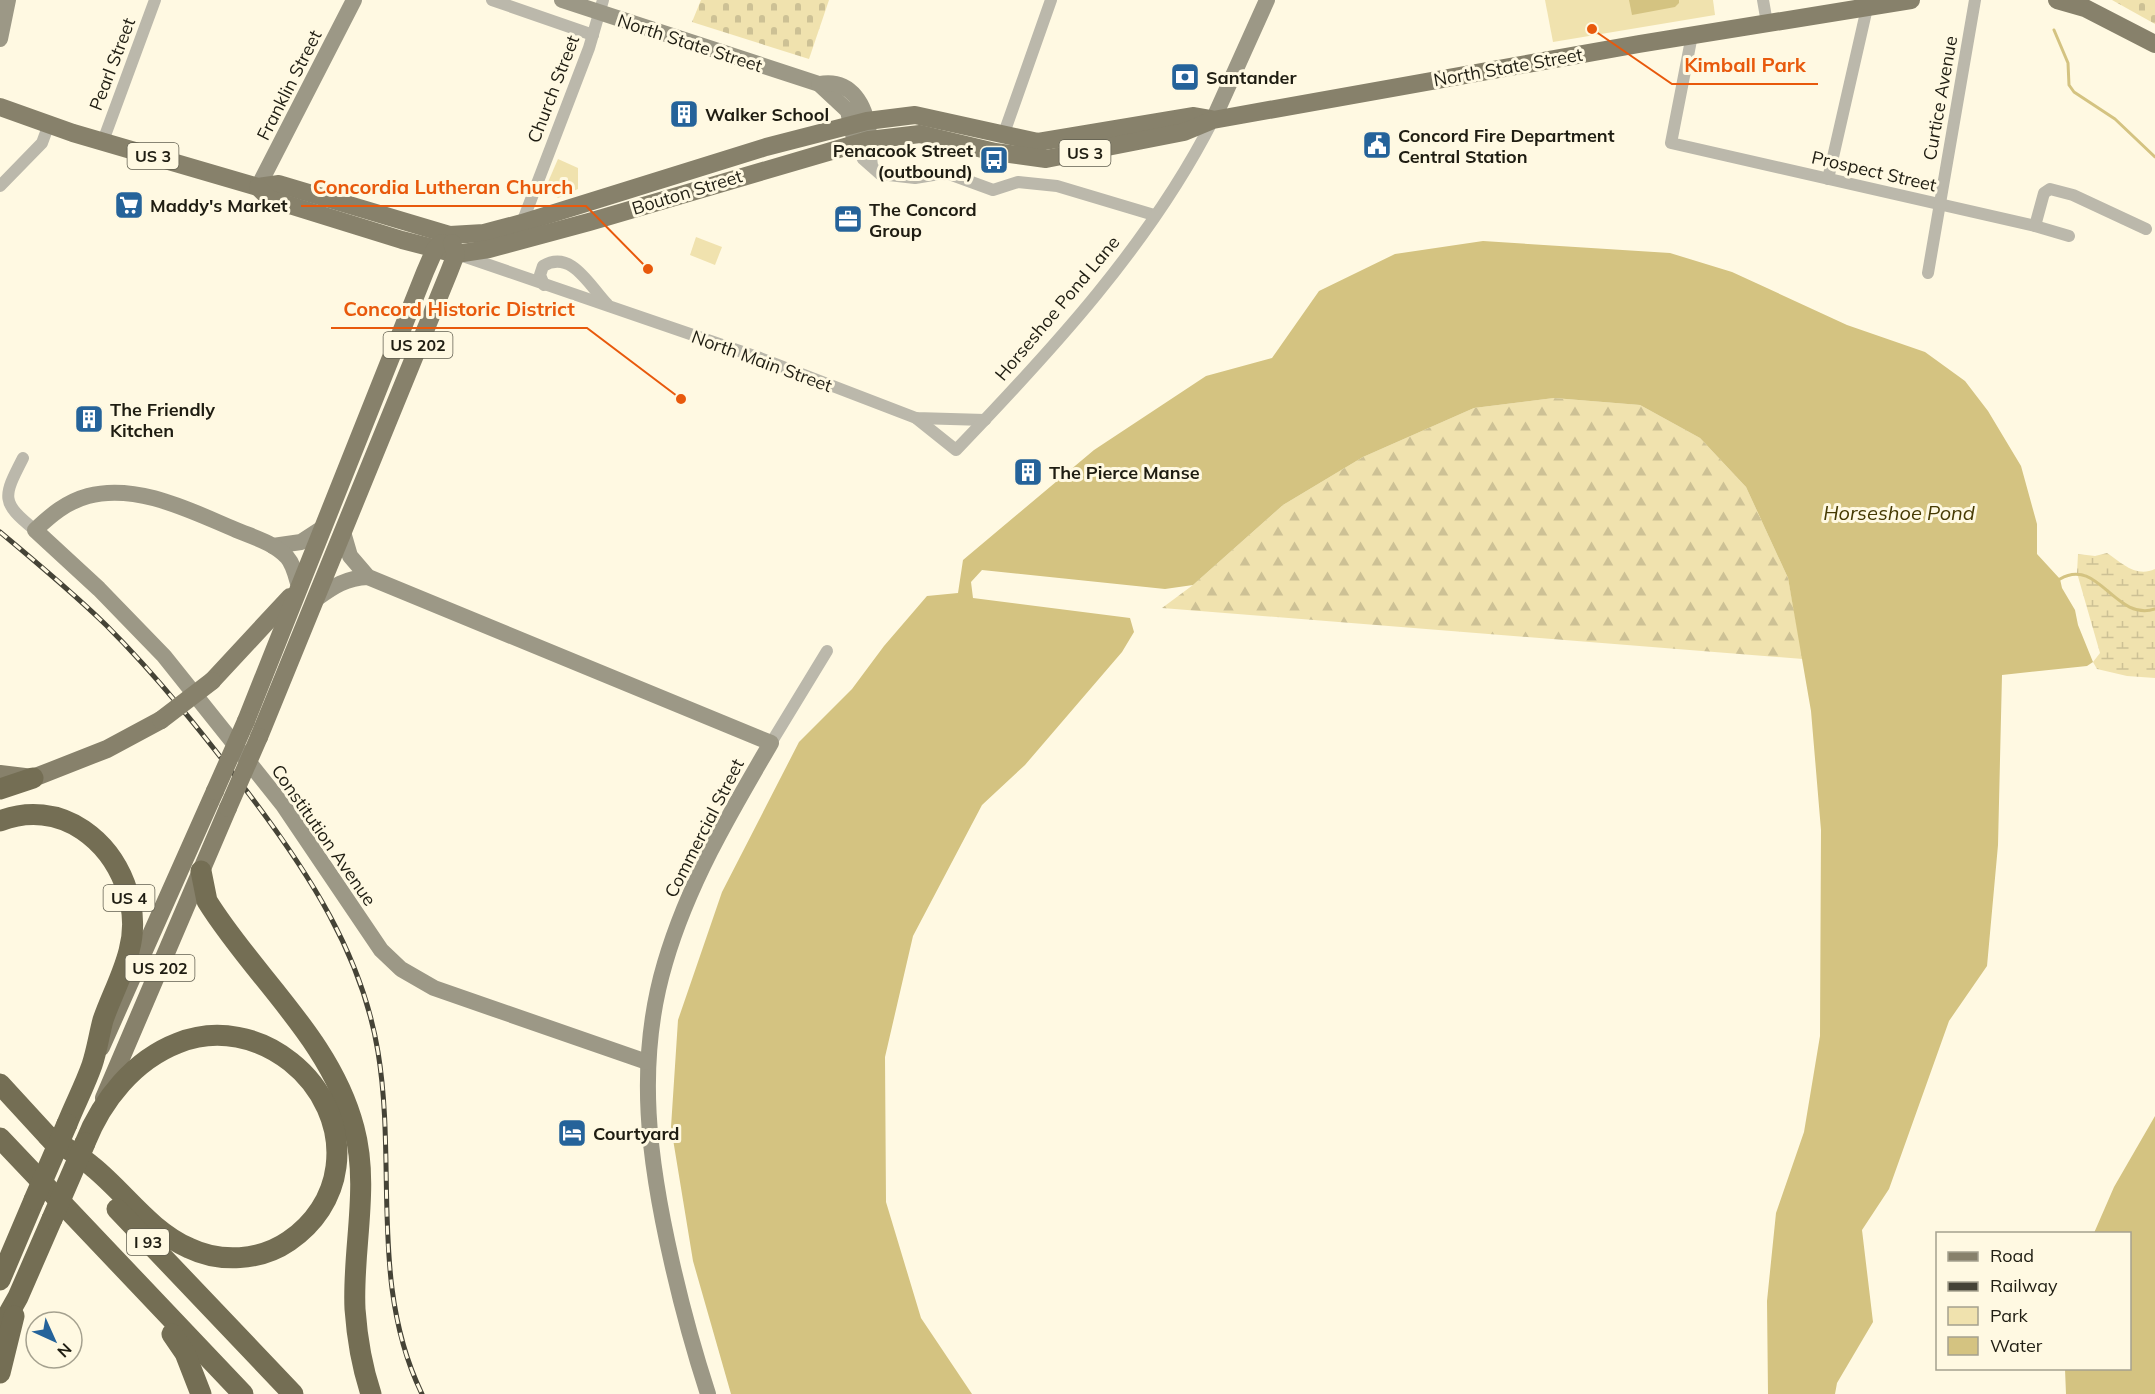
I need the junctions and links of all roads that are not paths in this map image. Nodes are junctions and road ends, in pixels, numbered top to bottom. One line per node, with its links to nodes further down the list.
1 (8, 0): 17 (street)
2 (155, 0): 24 (street, Pearl Street)
3 (354, 0): 28 (street, Franklin Street)
4 (492, 0): 15 (street)
5 (562, 0): 12 (street, North State Street)
6 (1051, 0): 23 (street)
7 (1267, 0): 20 (street)
8 (1763, 0): 14 (street)
9 (1911, 0): 13 (main road, North State Street / US 3)
10 (1976, 0): 29 (street, Curtice Avenue)
11 (2061, 1): 18 (main road)
12 (601, 6): 15 (street, Church Street); 21 (street, North State Street)
13 (1867, 8): 14 (main road, North State Street / US 3); 26 (street)
14 (1767, 23): 16 (main road, North State Street / US 3)
15 (593, 35): 31 (street, Church Street)
16 (1692, 35): 20 (main road, North State Street / US 3); 26 (street, Prospect Street)
17 (0, 39)
18 (2155, 44)
19 (0, 107): 22 (main road, US 3)
20 (1213, 120): 23 (main road, North State Street / US 3); 25 (main road, North State Street / US 3); 30 (street, Horseshoe Pond Lane)
21 (859, 122): 23 (main road, North State Street / US 3); 25 (street, North State Street); 31 (main road, Bouton Street / US 3)
22 (49, 124): 24 (main road, US 3); 27 (street)
23 (1003, 136)
24 (103, 141): 28 (main road, US 3)
25 (862, 141): 30 (street); 37 (main road, Bouton Street / US 3)
26 (1828, 179): 29 (street, Prospect Street)
27 (0, 186)
28 (258, 186): 34 (main road, US 3); 36 (main road, US 3)
29 (1940, 204): 32 (street, Prospect Street); 38 (street, Curtice Avenue)
30 (1154, 215): 42 (street, Horseshoe Pond Lane)
31 (522, 223): 34 (main road, Bouton Street / US 3)
32 (2035, 225): 33 (street); 35 (street, Prospect Street)
33 (2146, 229)
34 (450, 235): 36 (main road, US 202); 37 (main road)
35 (2069, 236)
36 (435, 249): 37 (main road, Bouton Street / US 3); 45 (main road, US 202)
37 (456, 254): 39 (street, North Main Street); 45 (main road, US 202)
38 (1928, 273)
39 (544, 285): 40 (street, North Main Street); 40 (street, North Main Street)
40 (608, 305): 41 (street, North Main Street)
41 (916, 418): 42 (street, North Main Street); 43 (street, North Main Street)
42 (985, 420): 43 (street, Horseshoe Pond Lane)
43 (956, 450)
44 (23, 458): 47 (street)
45 (346, 499): 46 (main road, US 202); 48 (main road, US 202)
46 (324, 527): 49 (street); 51 (main road, US 202)
47 (34, 530): 49 (street); 60 (street, Constitution Avenue)
48 (343, 532): 50 (street); 52 (main road, US 202)
49 (273, 546): 51 (street)
50 (368, 576): 52 (street); 54 (street)
51 (299, 587): 56 (main road, bridge); 61 (main road, US 202, bridge)
52 (316, 599): 59 (main road, US 202, bridge)
53 (827, 651): 54 (street)
54 (771, 743): 60 (street, Commercial Street)
55 (0, 774): 56 (main road)
56 (33, 778): 57 (highway)
57 (0, 789)
58 (0, 820): 61 (highway, US 4)
59 (201, 871): 63 (main road, US 202); 76 (highway)
60 (647, 1062): 77 (street, Commercial Street)
61 (93, 1063): 66 (highway, bridge)
62 (1, 1084): 64 (highway, I 93)
63 (88, 1135): 64 (highway); 70 (highway, bridge)
64 (48, 1136): 75 (highway, I 93)
65 (1, 1139): 69 (highway, I 93)
66 (15, 1244): 67 (highway); 68 (highway)
67 (0, 1261)
68 (0, 1280)
69 (140, 1287): 73 (highway); 74 (highway, I 93)
70 (18, 1297): 71 (highway); 72 (highway)
71 (0, 1329)
72 (0, 1373)
73 (201, 1394)
74 (243, 1394)
75 (293, 1394)
76 (371, 1394)
77 (708, 1394)

